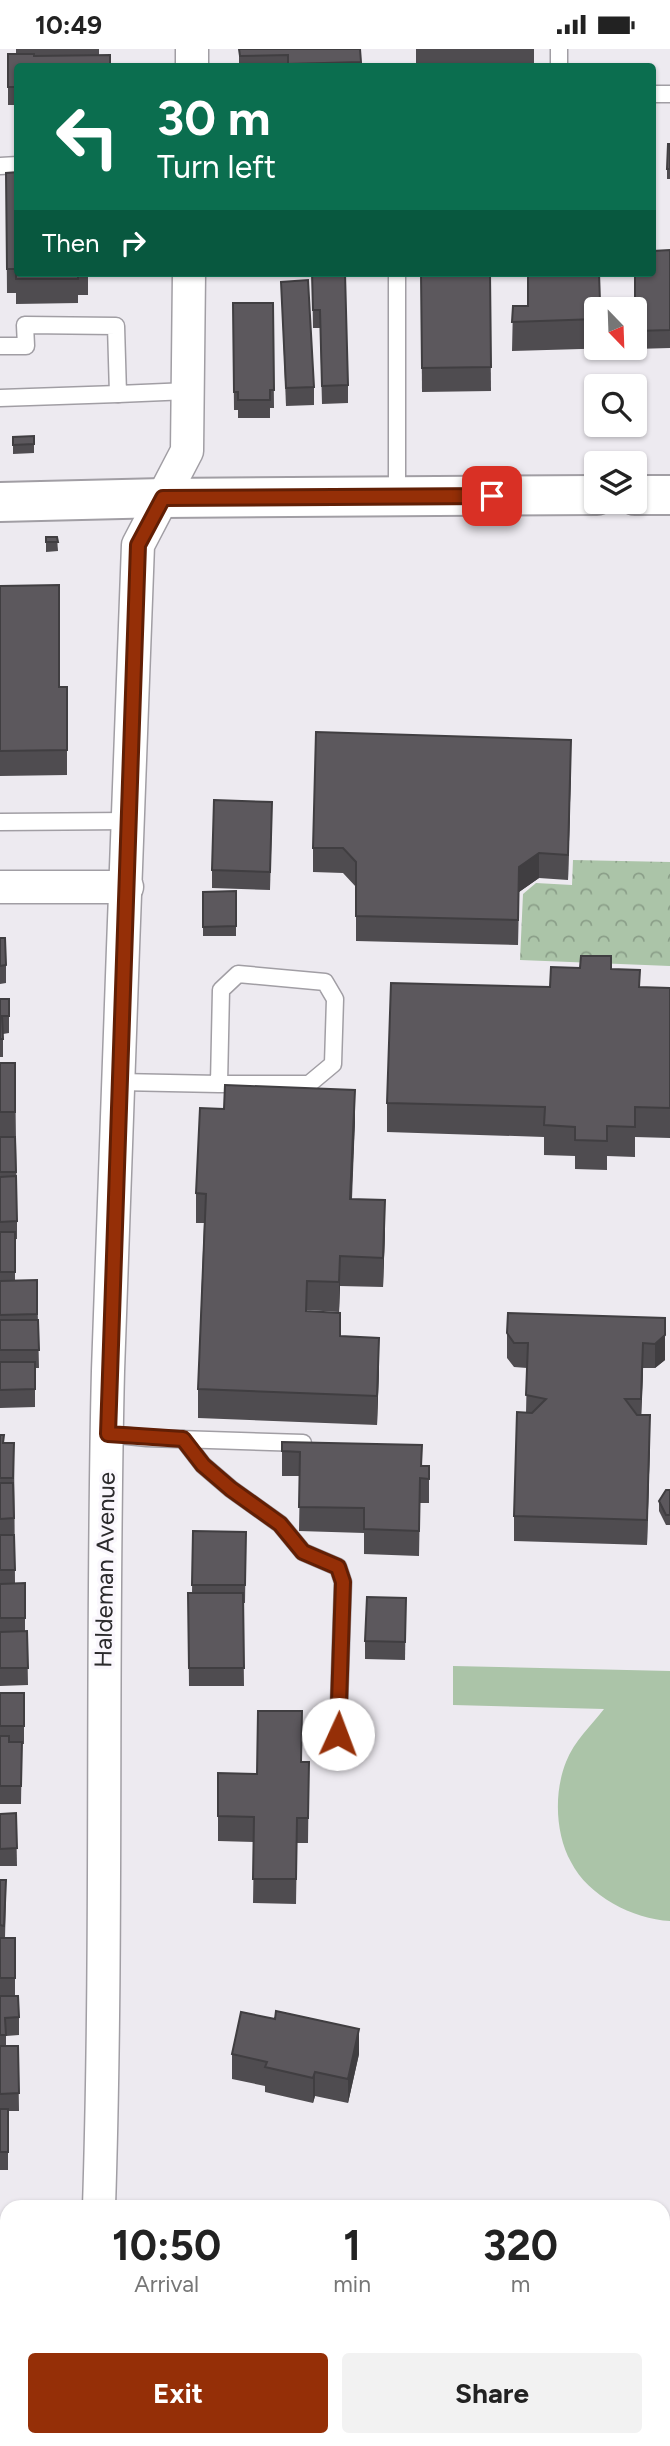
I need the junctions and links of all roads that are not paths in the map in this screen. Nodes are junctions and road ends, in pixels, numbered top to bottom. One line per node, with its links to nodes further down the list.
1 (189, 277): 4 (street, Haldeman Avenue)
2 (397, 277): 10 (lane)
3 (0, 346): 5 (lane)
4 (188, 391): 5 (lane); 11 (street, Haldeman Avenue)
5 (118, 394): 6 (lane)
6 (0, 398)
7 (584, 495): 10 (main road)
8 (647, 495): 9 (main road)
9 (670, 495)
10 (397, 497): 11 (main road)
11 (163, 498): 12 (main road); 13 (street, Haldeman Avenue)
12 (0, 502)
13 (129, 821): 14 (lane); 16 (street, Haldeman Avenue)
14 (0, 822)
15 (0, 887): 16 (street)
16 (127, 887): 17 (street, Haldeman Avenue)
17 (119, 1082): 18 (lane); 19 (street, Haldeman Avenue)
18 (219, 1084): 18 (lane)
19 (108, 1434): 20 (lane); 23 (street, Haldeman Avenue)
20 (183, 1439): 21 (lane); 22 (lane)
21 (318, 1444)
22 (338, 1734)
23 (99, 2200)

